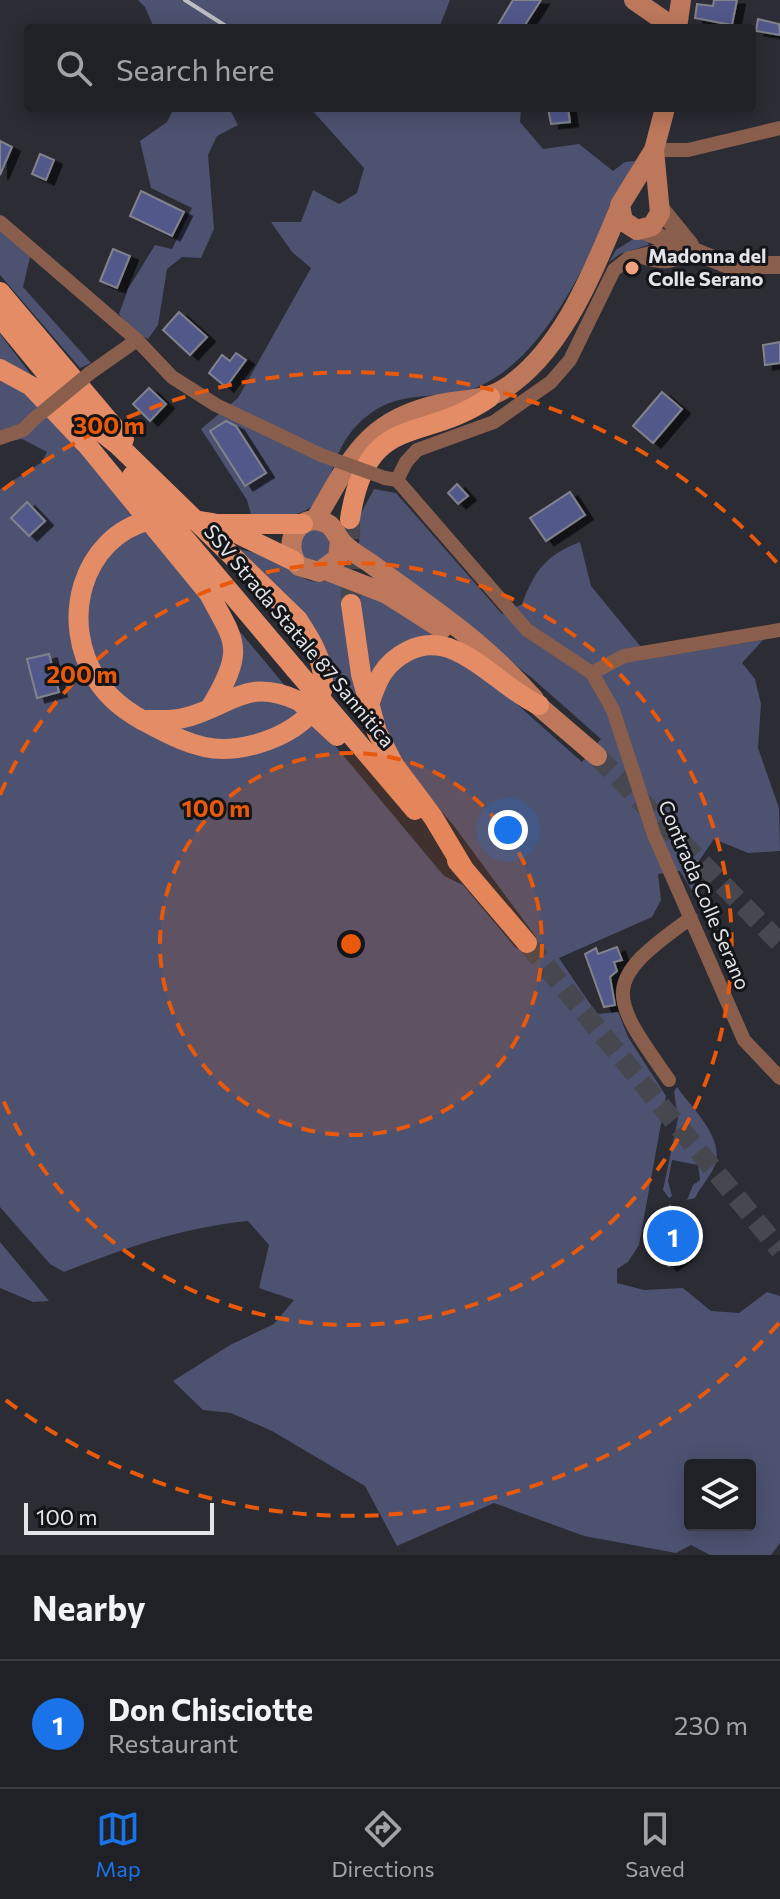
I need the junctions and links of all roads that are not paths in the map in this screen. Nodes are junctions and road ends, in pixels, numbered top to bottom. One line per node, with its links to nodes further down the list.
1 (634, 0): 2 (main road)
2 (671, 12)
3 (664, 112): 5 (main road)
4 (780, 128): 5 (street)
5 (654, 150): 6 (main road); 7 (main road)
6 (623, 202): 7 (main road); 9 (main road); 12 (main road)
7 (659, 204): 9 (main road); 11 (street)
8 (0, 222): 18 (street, Contrada Colle Serano)
9 (637, 229): 10 (street); 12 (main road)
10 (667, 238): 11 (street); 13 (street)
11 (691, 247): 13 (street); 14 (street)
12 (599, 257): 21 (main road)
13 (642, 257): 26 (street)
14 (780, 265)
15 (0, 292): 29 (main road)
16 (0, 304): 19 (main road)
17 (0, 317): 19 (main road)
18 (137, 340): 23 (street, bridge); 26 (street, Contrada Colle Serano, bridge)
19 (35, 358): 22 (main road, SSV Strada Statale 87 Sannitica)
20 (0, 369): 24 (main road)
21 (490, 397): 25 (main road); 30 (main road)
22 (81, 416): 27 (main road, SSV Strada Statale 87 Sannitica); 29 (main road)
23 (0, 438)
24 (87, 445): 27 (main road); 33 (main road)
25 (344, 471): 28 (main road); 30 (main road)
26 (391, 479): 36 (street, Contrada Colle Serano)
27 (144, 490): 29 (main road, SSV Strada Statale 87 Sannitica)
28 (309, 522): 29 (main road); 30 (main road); 31 (main road)
29 (197, 526): 31 (main road); 33 (main road); 40 (main road, bridge); 40 (main road); 42 (main road, SSV Strada Statale 87 Sannitica, bridge)
30 (343, 531): 32 (main road); 39 (main road)
31 (294, 561): 32 (main road)
32 (325, 570): 39 (main road)
33 (210, 595): 37 (main road)
34 (351, 604): 38 (main road)
35 (780, 630): 36 (street)
36 (592, 673): 44 (street, Contrada Colle Serano)
37 (212, 705): 40 (main road); 42 (main road, bridge)
38 (369, 705): 39 (main road); 43 (main road)
39 (539, 705): 41 (main road)
40 (142, 720)
41 (597, 756)
42 (415, 810): 43 (main road, SSV Strada Statale 87 Sannitica)
43 (464, 869): 45 (main road, SSV Strada Statale 87 Sannitica)
44 (691, 918): 46 (street, Contrada Colle Serano); 47 (street)
45 (527, 943)
46 (780, 1078)
47 (669, 1080)

